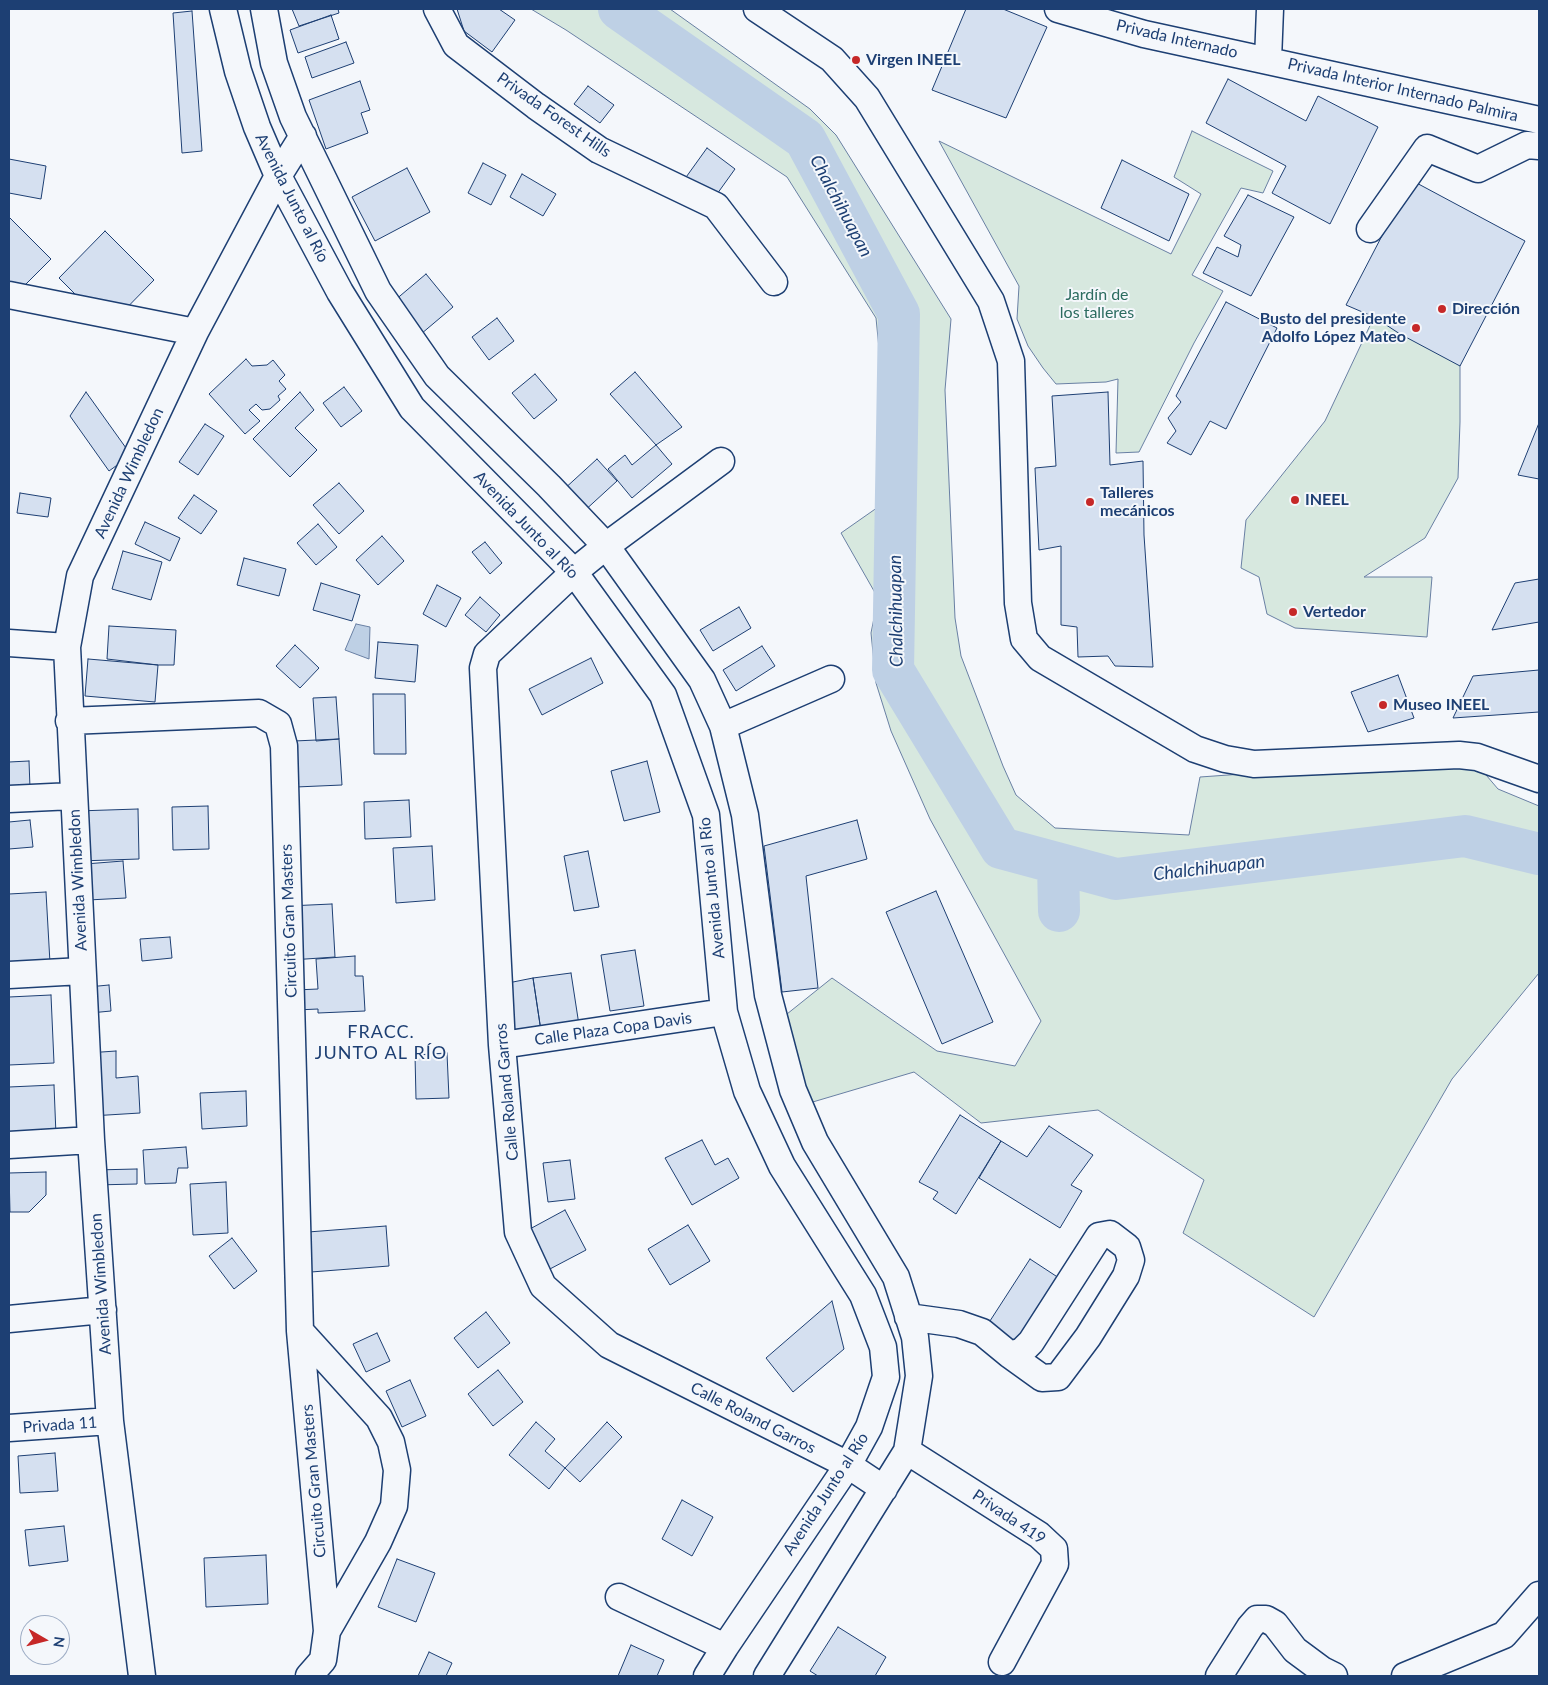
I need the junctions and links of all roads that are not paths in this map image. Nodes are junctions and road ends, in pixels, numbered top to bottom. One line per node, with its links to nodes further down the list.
1 (223, 9): 9 (street, Avenida Junto al Río)
2 (264, 9): 8 (street)
3 (437, 9): 15 (street, Privada Forest Hills)
4 (757, 9): 26 (street)
5 (1058, 9): 7 (street, Privada Internado)
6 (1270, 9): 7 (street)
7 (1268, 60): 10 (street, Privada Interior Internado Palmira)
8 (274, 63): 9 (street); 11 (street)
9 (238, 71): 13 (street, Avenida Junto al Río)
10 (1539, 120)
11 (303, 136): 13 (street, Avenida Wimbledon); 19 (street)
12 (1539, 146): 14 (street)
13 (278, 176): 17 (street, Avenida Wimbledon); 20 (street, Avenida Junto al Río)
14 (1370, 229)
15 (774, 282)
16 (9, 295): 17 (street)
17 (195, 332): 22 (street, Avenida Wimbledon)
18 (721, 461): 19 (street, Calle Roland Garros)
19 (606, 546): 20 (street, Calle Roland Garros); 25 (street)
20 (574, 572): 31 (street, Avenida Junto al Río); 32 (street, Calle Roland Garros)
21 (9, 642): 22 (street)
22 (66, 647): 24 (street, Avenida Wimbledon)
23 (831, 679): 25 (street)
24 (70, 721): 27 (street, Avenida Wimbledon); 40 (street, Circuito Gran Masters)
25 (723, 726): 34 (street)
26 (1539, 780)
27 (73, 796): 28 (street); 29 (street, Avenida Wimbledon)
28 (9, 799)
29 (82, 971): 30 (street); 33 (street, Avenida Wimbledon)
30 (9, 975)
31 (724, 1012): 32 (street, Calle Plaza Copa Davis); 36 (street, Avenida Junto al Río)
32 (502, 1045): 45 (street, Calle Roland Garros)
33 (91, 1140): 35 (street); 37 (street, Avenida Wimbledon)
34 (815, 1142): 36 (street); 38 (street)
35 (9, 1145)
36 (782, 1166): 45 (street, Avenida Junto al Río)
37 (103, 1310): 39 (street); 42 (street, Avenida Wimbledon)
38 (908, 1316): 41 (street); 44 (street)
39 (9, 1319)
40 (300, 1331): 49 (street, Circuito Gran Masters); 49 (street, Circuito Gran Masters)
41 (1010, 1355): 41 (street)
42 (110, 1421): 43 (street, Privada 11); 52 (street, Avenida Wimbledon)
43 (9, 1428)
44 (907, 1451): 46 (street); 51 (street, Privada 419)
45 (848, 1465): 46 (street, Calle Roland Garros); 50 (street, Avenida Junto al Río)
46 (884, 1489): 55 (street)
47 (1539, 1595): 58 (street)
48 (619, 1597): 50 (street)
49 (327, 1631): 53 (street, Circuito Gran Masters)
50 (725, 1647): 54 (street, Avenida Junto al Río)
51 (1002, 1662)
52 (142, 1676)
53 (309, 1676)
54 (707, 1676)
55 (767, 1676)
56 (1219, 1676): 57 (street)
57 (1334, 1676)
58 (1405, 1676)

